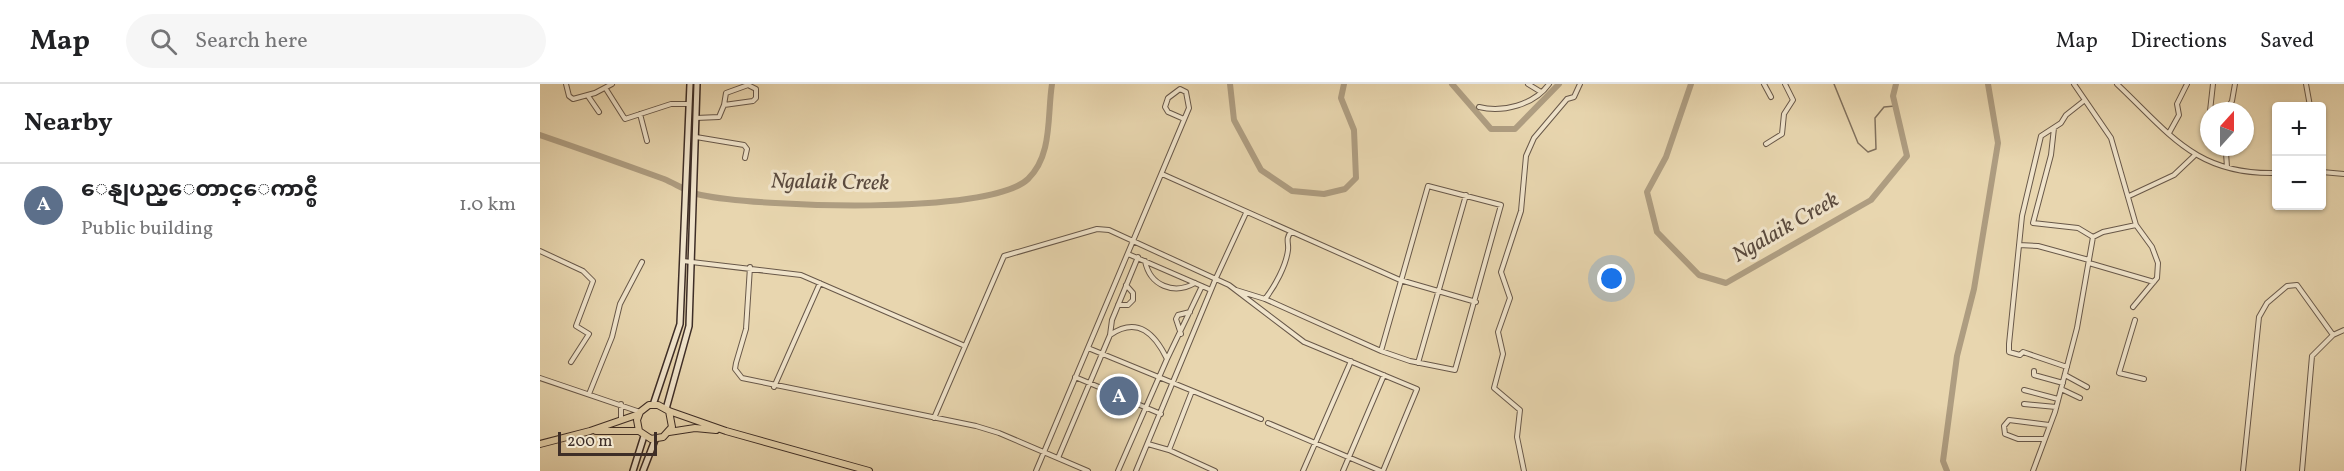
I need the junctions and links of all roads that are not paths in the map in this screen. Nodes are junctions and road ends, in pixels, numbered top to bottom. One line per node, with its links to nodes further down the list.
1 (566, 84): 18 (street)
2 (612, 84): 16 (street)
3 (690, 84): 24 (main road)
4 (697, 84): 29 (main road)
5 (1528, 84): 17 (street)
6 (1549, 84): 17 (street)
7 (1580, 84): 155 (street)
8 (1764, 84): 19 (street)
9 (1785, 84): 37 (street)
10 (2074, 84): 20 (street)
11 (2117, 84): 32 (street)
12 (2187, 84): 31 (street)
13 (2213, 84): 21 (street)
14 (2235, 84): 22 (street)
15 (2306, 84): 23 (street)
16 (606, 86): 18 (street); 28 (street)
17 (1541, 92): 26 (street)
18 (588, 96): 27 (street)
19 (1771, 97)
20 (2085, 100): 33 (street); 47 (street)
21 (2213, 102)
22 (2231, 102)
23 (2309, 102)
24 (689, 104): 28 (street); 57 (main road)
25 (724, 105): 25 (street); 29 (street)
26 (1479, 107)
27 (599, 112)
28 (640, 114): 36 (street)
29 (696, 118): 35 (main road)
30 (1184, 119): 30 (street); 44 (street)
31 (2174, 122): 32 (street); 34 (street)
32 (2162, 127): 34 (street)
33 (2054, 128): 51 (street); 53 (street)
34 (2169, 133): 38 (street)
35 (696, 137): 40 (street); 58 (main road)
36 (647, 141)
37 (1766, 144)
38 (2194, 156): 41 (street); 47 (street)
39 (2225, 156): 41 (street)
40 (745, 158)
41 (2227, 167): 43 (street)
42 (2326, 172): 45 (street)
43 (2272, 173)
44 (1162, 174): 48 (street); 52 (street)
45 (2344, 174)
46 (1466, 195): 64 (street); 74 (street); 76 (street)
47 (2129, 196): 49 (street)
48 (1246, 213): 50 (street); 63 (street)
49 (2136, 225): 51 (street); 65 (street)
50 (1291, 232): 64 (street); 75 (street)
51 (2093, 237): 61 (street)
52 (1133, 242): 55 (street); 63 (street); 88 (street)
53 (2019, 245): 61 (street); 97 (street)
54 (540, 251): 94 (street)
55 (1128, 254): 56 (street); 89 (street)
56 (1138, 257): 59 (street); 68 (street)
57 (683, 261): 58 (street); 70 (main road)
58 (693, 261): 62 (street); 71 (main road)
59 (1145, 261): 67 (street); 67 (street)
60 (642, 262): 114 (street)
61 (2089, 262): 65 (street); 97 (street)
62 (750, 267): 66 (street); 108 (street)
63 (1216, 278): 72 (street); 73 (street)
64 (1400, 280): 74 (street); 91 (street)
65 (2154, 282): 78 (street)
66 (820, 283): 88 (street); 108 (street)
67 (1195, 283): 69 (street)
68 (1126, 285): 77 (street); 77 (street)
69 (1202, 286): 72 (street); 79 (street)
70 (682, 288): 71 (street); 120 (main road)
71 (691, 288): 123 (main road)
72 (1211, 290): 107 (street)
73 (1236, 290): 75 (street); 95 (street)
74 (1438, 292): 76 (street); 96 (street)
75 (1265, 298): 91 (street)
76 (1476, 302): 96 (street)
77 (1118, 305): 80 (street)
78 (2133, 308)
79 (1190, 312): 84 (street); 84 (street)
80 (1112, 320): 82 (street); 85 (street)
81 (2135, 320): 104 (street)
82 (1125, 328): 85 (street); 87 (street)
83 (2344, 330): 86 (street)
84 (1181, 334): 90 (street)
85 (1110, 335): 92 (street)
86 (2333, 335): 157 (street); 158 (street)
87 (1161, 345): 90 (street); 93 (street)
88 (965, 346): 126 (street)
89 (1088, 348): 92 (street); 101 (street)
90 (1174, 348): 93 (street)
91 (1381, 351): 96 (street)
92 (1103, 354): 103 (street); 105 (street)
93 (1167, 359): 103 (street)
94 (571, 362)
95 (1351, 362): 99 (street); 137 (street)
96 (1418, 363)
97 (2067, 367): 100 (street)
98 (2034, 371): 106 (street)
99 (1384, 375): 143 (street); 154 (street)
100 (2065, 375): 106 (street); 109 (street)
101 (1076, 377): 105 (street); 141 (street)
102 (540, 378): 114 (street)
103 (1158, 378): 107 (street); 121 (street)
104 (2144, 379)
105 (1090, 383): 111 (street); 142 (street)
106 (2063, 383): 110 (street)
107 (1173, 384): 113 (street); 125 (street)
108 (774, 387): 126 (street)
109 (2087, 387)
110 (2061, 389): 115 (street); 116 (street)
111 (1106, 390): 117 (street); 117 (street)
112 (2024, 390): 116 (street)
113 (1192, 391): 128 (street); 140 (street)
114 (589, 394): 118 (street)
115 (2080, 398)
116 (2058, 399): 122 (street)
117 (1128, 400): 121 (street)
118 (621, 403): 124 (street); 127 (street)
119 (2024, 404): 122 (street)
120 (653, 405): 123 (main road); 124 (main road)
121 (1145, 407): 125 (street); 149 (street)
122 (2056, 407): 130 (street)
123 (667, 410): 132 (main road); 133 (main road)
124 (640, 413): 127 (main road); 134 (main road)
125 (1161, 414): 139 (street)
126 (934, 418): 141 (street)
127 (621, 419): 131 (main road)
128 (1261, 419)
129 (1268, 423): 137 (street)
130 (2049, 425): 135 (street); 135 (street)
131 (590, 431): 134 (main road); 138 (main road)
132 (726, 431): 133 (main road); 146 (main road)
133 (669, 432): 136 (main road)
134 (642, 434): 136 (main road); 144 (main road)
135 (2044, 439): 156 (street)
136 (655, 440): 145 (main road)
137 (1315, 443): 143 (street); 152 (street)
138 (540, 444)
139 (1148, 444): 140 (street); 150 (street)
140 (1168, 450): 151 (street)
141 (1044, 453): 142 (street); 147 (street)
142 (1058, 458): 148 (street)
143 (1348, 458): 153 (street); 154 (street)
144 (633, 471)
145 (643, 471)
146 (869, 471)
147 (1036, 471)
148 (1088, 471)
149 (1118, 471)
150 (1136, 471)
151 (1215, 471)
152 (1303, 471)
153 (1343, 471)
154 (1382, 471)
155 (1524, 471)
156 (2033, 471)
157 (2243, 471)
158 (2302, 471)

